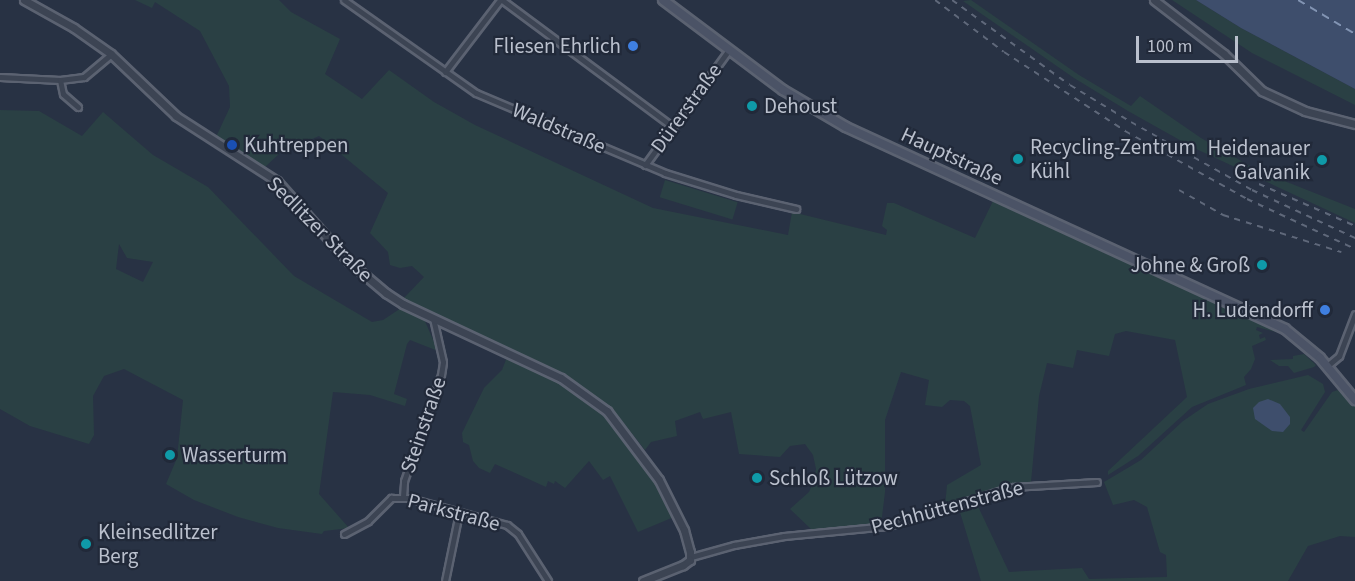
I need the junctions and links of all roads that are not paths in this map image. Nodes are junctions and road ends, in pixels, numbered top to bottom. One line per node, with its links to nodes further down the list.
1 (24, 0): 7 (street, Sedlitzer Straße)
2 (344, 0): 8 (street, Waldstraße)
3 (501, 0): 8 (street); 13 (street)
4 (663, 0): 6 (main road, Hauptstraße)
5 (1154, 0): 12 (street)
6 (728, 51): 13 (street, Dürerstraße); 18 (main road, Hauptstraße)
7 (111, 54): 10 (street); 17 (street, Sedlitzer Straße)
8 (445, 72): 14 (street, Waldstraße)
9 (0, 77): 10 (street)
10 (60, 80): 11 (street)
11 (78, 108)
12 (1355, 124)
13 (673, 127): 14 (street, Dürerstraße)
14 (645, 165): 15 (street, Waldstraße)
15 (796, 209)
16 (1355, 314): 18 (street)
17 (433, 318): 21 (street, Steinstraße); 24 (street, Sedlitzer Straße)
18 (1327, 366): 19 (main road, Hauptstraße)
19 (1355, 400)
20 (1097, 482): 24 (street, Pechhüttenstraße)
21 (403, 497): 22 (street, Parkstraße); 23 (street, Parkstraße)
22 (459, 513): 25 (street); 26 (street, Parkstraße)
23 (344, 534)
24 (689, 560): 27 (street, Pechhüttenstraße)
25 (445, 581)
26 (548, 581)
27 (643, 581)

